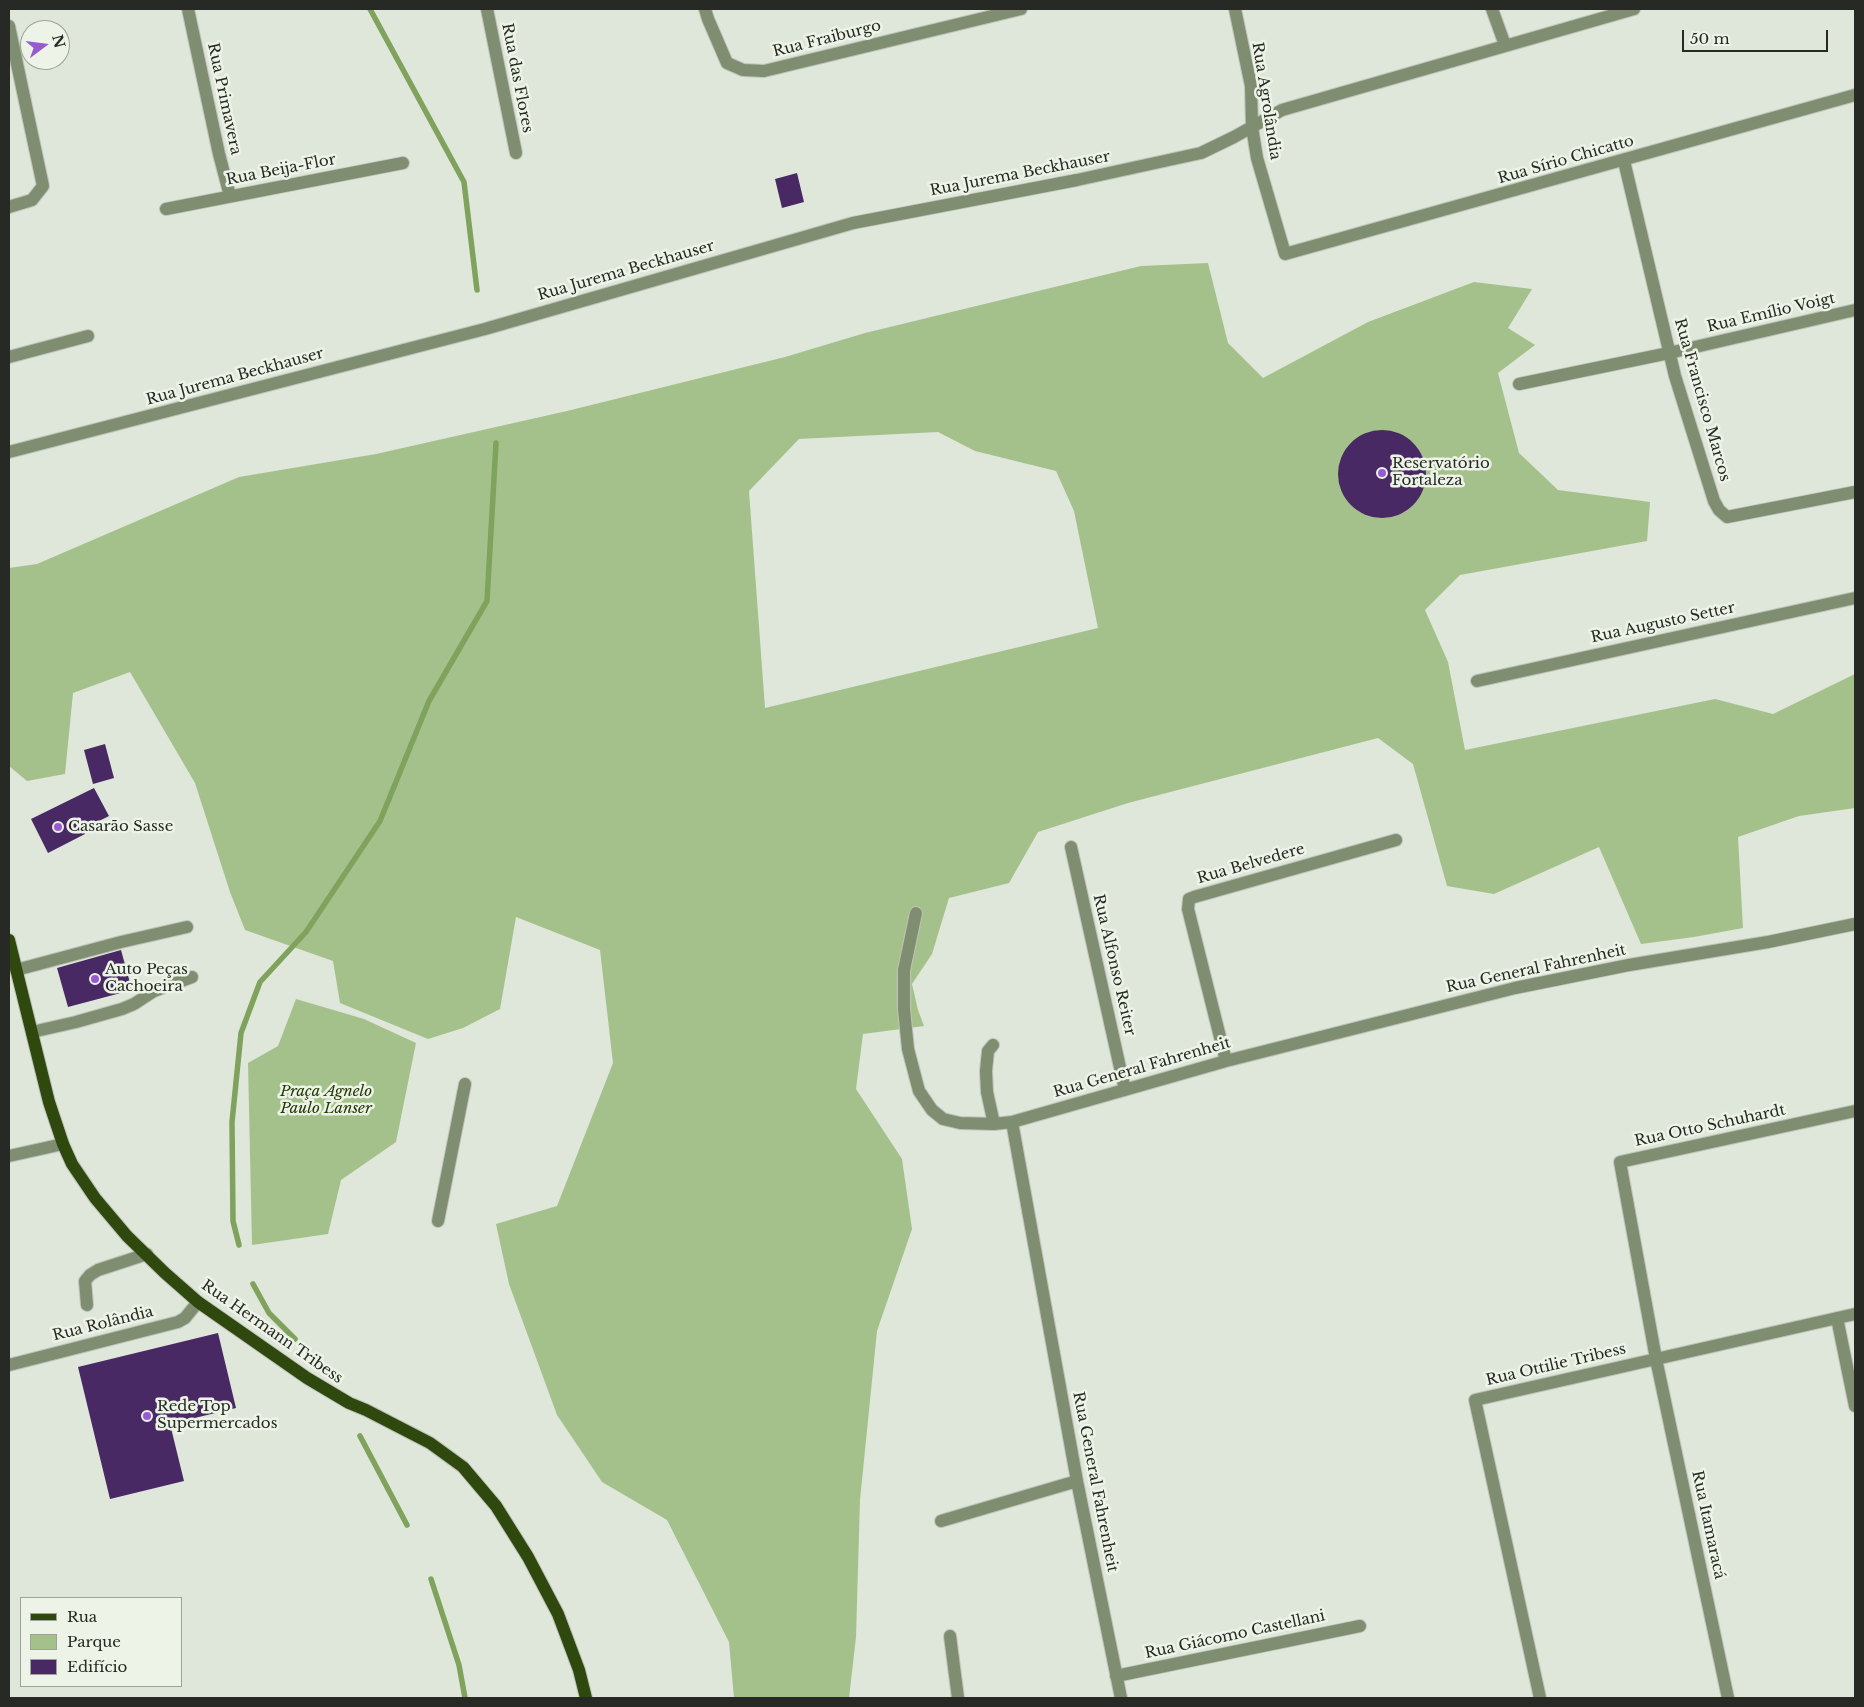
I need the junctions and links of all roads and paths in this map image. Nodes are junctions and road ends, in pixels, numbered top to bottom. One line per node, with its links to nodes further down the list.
1 (188, 9): 15 (street, Rua Primavera)
2 (487, 9): 12 (street, Rua das Flores)
3 (705, 9): 4 (street, Rua Fraiburgo)
4 (1021, 9)
5 (1235, 9): 11 (street, Rua Agrolândia)
6 (1492, 9): 9 (street)
7 (1634, 9): 9 (street, Rua Jurema Beckhauser)
8 (9, 26): 16 (street)
9 (1505, 45): 11 (street, Rua Jurema Beckhauser)
10 (1855, 95): 13 (street, Rua Sírio Chicatto)
11 (1252, 127): 18 (street, Rua Agrolândia); 24 (street, Rua Jurema Beckhauser)
12 (516, 153)
13 (1624, 161): 18 (street, Rua Sírio Chicatto); 21 (street, Rua Francisco Marcos)
14 (403, 163): 15 (street, Rua Beija-Flor)
15 (230, 196): 17 (street, Rua Beija-Flor)
16 (9, 207)
17 (166, 209)
18 (1285, 254)
19 (1855, 310): 21 (street, Rua Emílio Voigt)
20 (88, 336): 22 (street)
21 (1669, 353): 23 (street, Rua Emílio Voigt); 25 (street, Rua Francisco Marcos)
22 (9, 357)
23 (1518, 384)
24 (9, 452)
25 (1855, 492)
26 (1855, 598): 27 (street, Rua Augusto Setter)
27 (1478, 681)
28 (1396, 840): 38 (street, Rua Belvedere)
29 (1071, 847): 40 (street, Rua Alfonso Reiter)
30 (916, 914): 43 (street)
31 (1855, 924): 38 (street, Rua General Fahrenheit)
32 (187, 927): 34 (street)
33 (9, 940): 34 (main road, Rua Hermann Tribess)
34 (16, 970): 36 (main road, Rua Hermann Tribess)
35 (192, 977): 36 (street)
36 (32, 1032): 44 (main road, Rua Hermann Tribess)
37 (993, 1045): 43 (street)
38 (1226, 1061): 40 (street, Rua General Fahrenheit)
39 (465, 1084): 46 (street)
40 (1125, 1090): 42 (street, Rua General Fahrenheit)
41 (1855, 1111): 52 (street, Rua Otto Schuhardt)
42 (1012, 1122): 43 (street); 55 (street, Rua General Fahrenheit)
43 (994, 1124)
44 (62, 1144): 45 (street); 47 (main road, Rua Hermann Tribess)
45 (9, 1156)
46 (438, 1221)
47 (147, 1254): 48 (main road, Rua Hermann Tribess); 49 (street)
48 (198, 1302): 53 (street, Rua Rolândia); 60 (main road, Rua Hermann Tribess)
49 (87, 1304)
50 (1855, 1314): 51 (street, Rua Ottilie Tribess)
51 (1837, 1318): 52 (street, Rua Ottilie Tribess); 54 (street)
52 (1656, 1359): 63 (street, Rua Ottilie Tribess); 64 (street, Rua Itamaracá)
53 (9, 1365)
54 (1855, 1406)
55 (1077, 1481): 56 (street); 59 (street, Rua General Fahrenheit)
56 (941, 1521)
57 (1360, 1626): 59 (street, Rua Giácomo Castellani)
58 (950, 1636): 61 (street)
59 (1116, 1676): 62 (street, Rua General Fahrenheit)
60 (586, 1698)
61 (958, 1698)
62 (1121, 1698)
63 (1540, 1698)
64 (1728, 1698)

